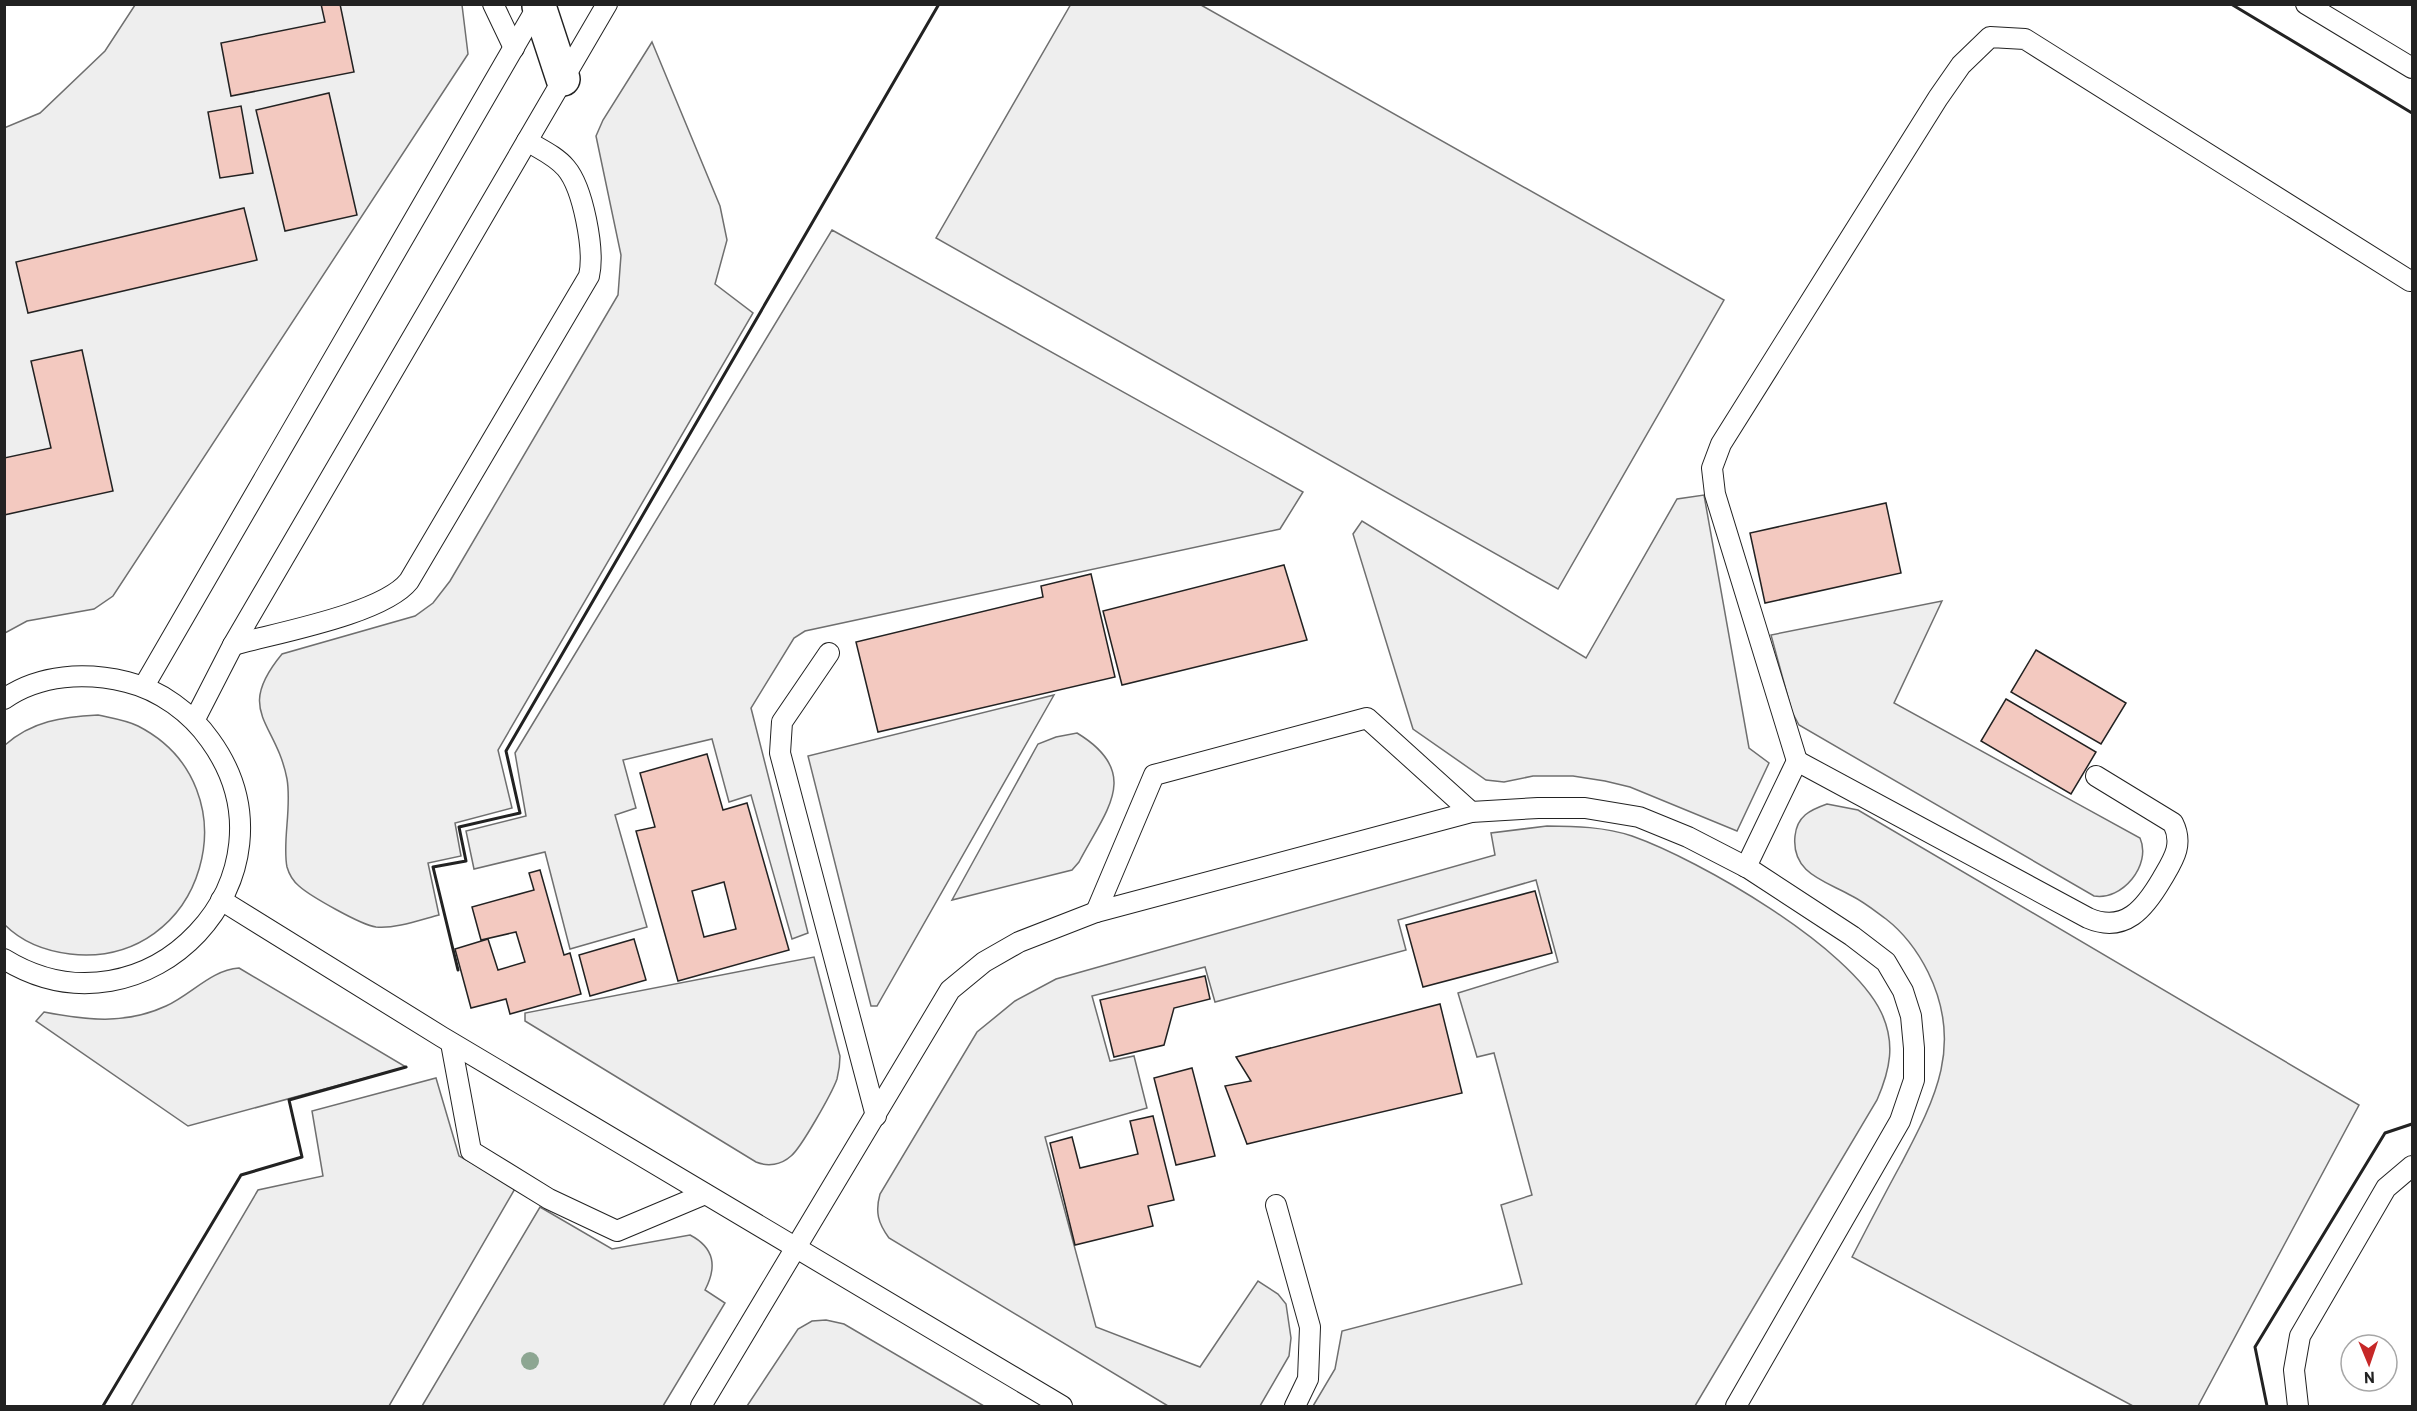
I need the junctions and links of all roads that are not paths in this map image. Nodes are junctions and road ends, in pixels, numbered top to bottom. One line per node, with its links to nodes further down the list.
1 (493, 4): 5 (lane)
2 (607, 4): 7 (lane)
3 (2306, 4): 6 (lane)
4 (539, 5): 5 (lane); 7 (street)
5 (514, 48): 12 (lane)
6 (2412, 68)
7 (563, 79): 8 (lane)
8 (527, 141): 10 (lane); 10 (lane)
9 (2410, 280): 15 (lane)
10 (233, 645): 14 (lane)
11 (829, 653): 23 (lane)
12 (144, 686): 13 (lane); 14 (lane)
13 (4, 699)
14 (195, 719): 19 (lane)
15 (1797, 761): 16 (lane); 18 (lane)
16 (2096, 776)
17 (1471, 812): 18 (lane); 20 (lane); 20 (lane)
18 (1746, 867): 31 (lane)
19 (222, 900): 21 (lane); 22 (lane)
20 (1096, 912): 23 (lane)
21 (4, 959)
22 (451, 1043): 25 (lane); 25 (lane)
23 (876, 1116): 27 (lane)
24 (2412, 1166): 32 (lane)
25 (705, 1194): 27 (lane)
26 (1276, 1205): 30 (lane)
27 (795, 1247): 28 (lane); 29 (lane)
28 (701, 1407)
29 (1062, 1407)
30 (1295, 1407)
31 (1736, 1407)
32 (2298, 1407)

